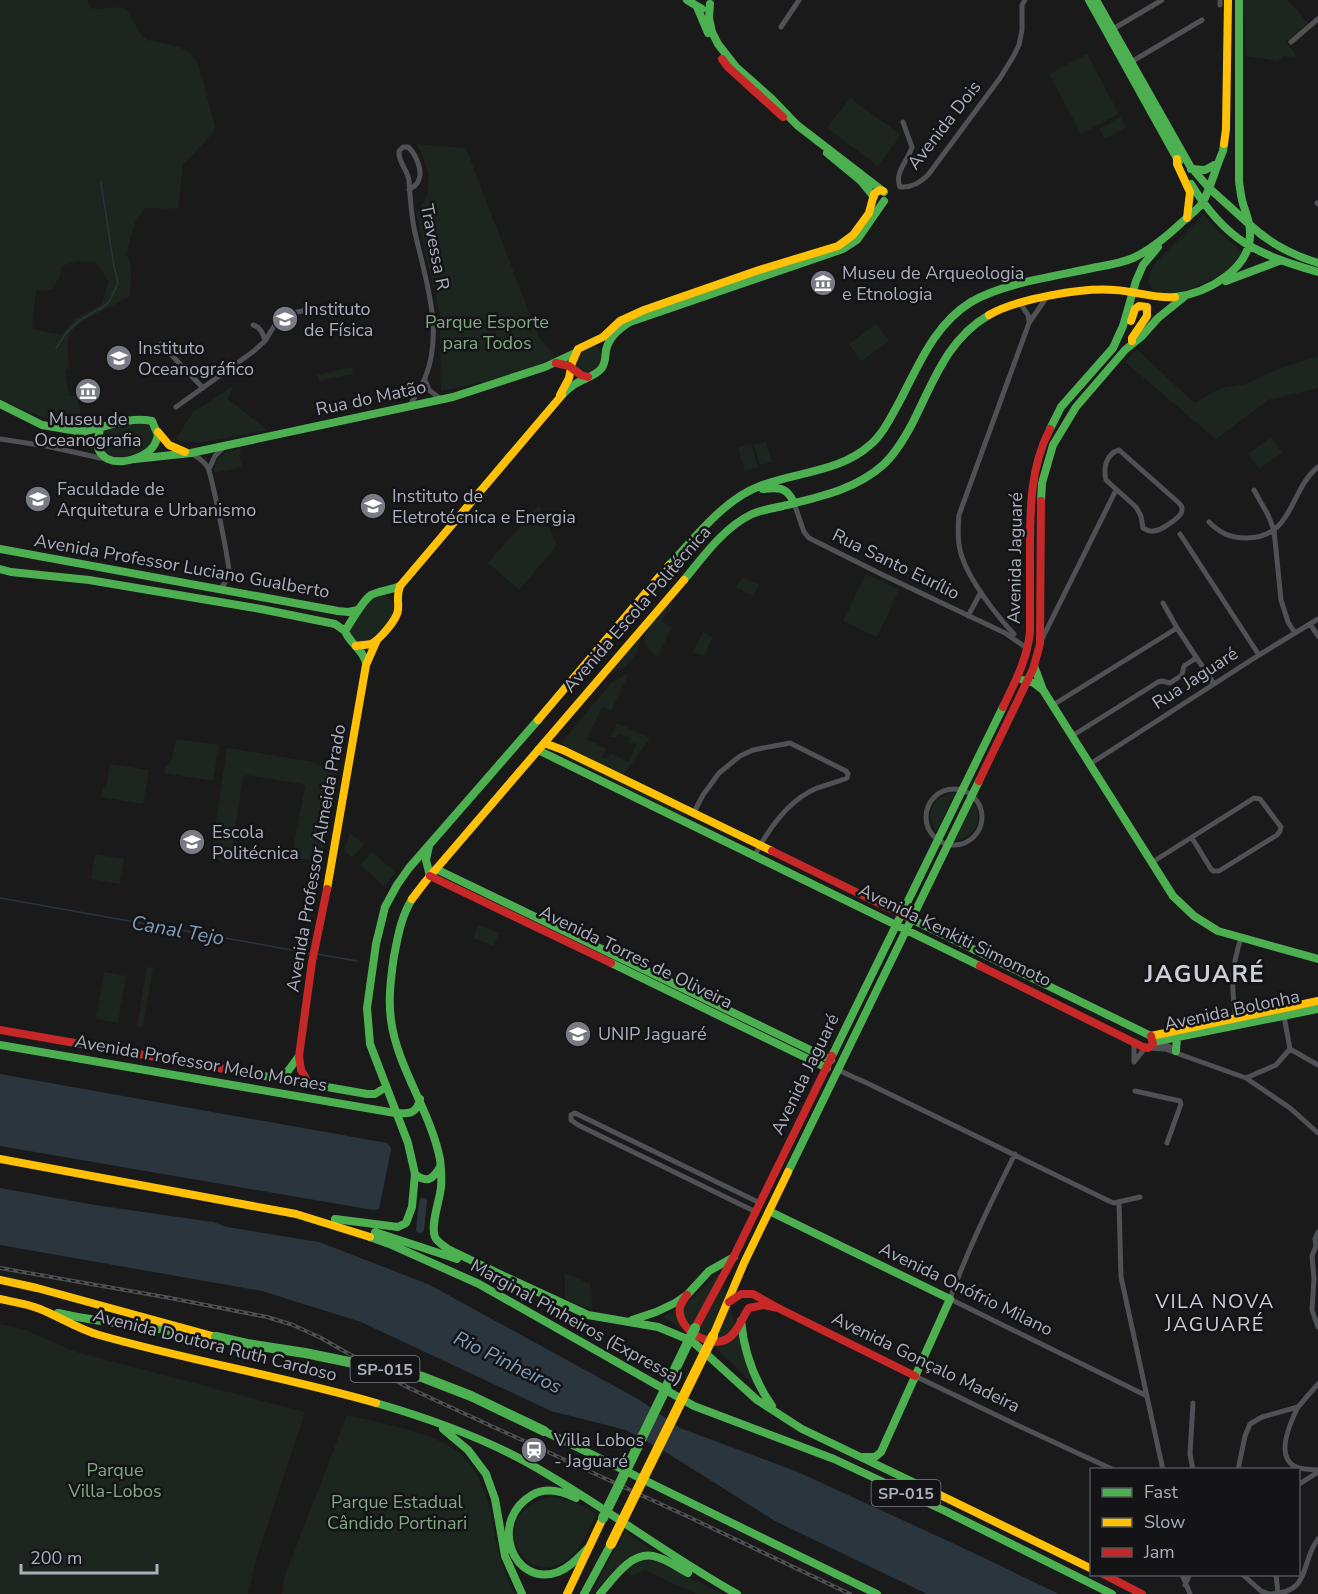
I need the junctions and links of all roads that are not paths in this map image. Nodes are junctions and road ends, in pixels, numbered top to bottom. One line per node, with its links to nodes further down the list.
1 (799, 0): 12 (street)
2 (1089, 0): 17 (main road)
3 (1096, 0): 13 (main road)
4 (1161, 0): 13 (street)
5 (1239, 0): 26 (main road)
6 (710, 2): 8 (main road); 22 (main road)
7 (1223, 2): 18 (main road, Avenida Escola Politécnica)
8 (693, 3): 22 (main road)
9 (1023, 3): 16 (street, Avenida Dois)
10 (1318, 19): 14 (street)
11 (1202, 20): 15 (street)
12 (781, 27)
13 (1113, 29): 15 (main road)
14 (1291, 42)
15 (1131, 62): 19 (main road)
16 (903, 122)
17 (1177, 159): 23 (main road); 25 (main road)
18 (1218, 163): 19 (main road); 20 (main road, Avenida Escola Politécnica)
19 (1191, 169): 20 (main road)
20 (1209, 188): 23 (main road, Avenida Escola Politécnica); 24 (main road)
21 (409, 190): 21 (street, Travessa R); 52 (street, Travessa R)
22 (879, 197): 33 (main road)
23 (1202, 204): 24 (main road); 25 (main road, Avenida Escola Politécnica); 28 (main road)
24 (1234, 212): 26 (main road)
25 (1187, 218): 27 (main road, Avenida Escola Politécnica)
26 (1249, 224): 28 (main road); 30 (main road)
27 (1161, 242): 31 (main road, Avenida Jaguaré); 71 (main road, Avenida Escola Politécnica)
28 (1249, 247): 29 (main road); 36 (main road, Avenida Escola Politécnica)
29 (1279, 261): 32 (main road); 36 (main road)
30 (1318, 263)
31 (1143, 265): 34 (main road, Avenida Jaguaré); 35 (main road)
32 (1318, 272)
33 (756, 275): 44 (main road); 48 (main road)
34 (1132, 292): 35 (main road, Avenida Escola Politécnica); 37 (main road, Avenida Escola Politécnica); 46 (main road, Avenida Jaguaré)
35 (1153, 295): 36 (main road, Avenida Escola Politécnica)
36 (1185, 296): 45 (main road, Avenida Jaguaré)
37 (1047, 297): 38 (main road, Avenida Escola Politécnica); 40 (street)
38 (1020, 303): 40 (street); 72 (main road, Avenida Escola Politécnica)
39 (312, 309): 42 (street)
40 (1029, 323): 84 (street)
41 (253, 325): 42 (street)
42 (265, 341): 53 (street)
43 (161, 344): 53 (street)
44 (586, 344): 47 (main road); 48 (main road)
45 (1133, 345): 46 (main road); 89 (main road, Avenida Jaguaré)
46 (1112, 350): 100 (main road, Avenida Jaguaré)
47 (575, 353): 49 (main road, Rua do Matão); 50 (main road)
48 (606, 360): 51 (main road)
49 (556, 363): 50 (main road); 55 (main road, Rua do Matão)
50 (572, 368): 51 (main road); 54 (main road)
51 (588, 377): 54 (main road)
52 (425, 380): 55 (street); 57 (street, Travessa R)
53 (203, 388): 58 (street)
54 (558, 399): 82 (main road)
55 (442, 400): 57 (main road, Rua do Matão)
56 (0, 404): 60 (main road)
57 (410, 406): 62 (main road, Rua do Matão)
58 (176, 407)
59 (158, 432): 60 (main road); 64 (main road); 66 (main road)
60 (97, 438): 63 (street); 65 (main road)
61 (0, 439): 63 (street)
62 (225, 446): 64 (main road, Rua do Matão); 68 (street)
63 (81, 453): 65 (street)
64 (190, 453): 66 (main road, Rua do Matão); 68 (street)
65 (105, 459): 66 (main road)
66 (135, 459)
67 (1318, 467): 74 (street)
68 (209, 469): 83 (street)
69 (1116, 490): 69 (street); 90 (street)
70 (1254, 490): 74 (street)
71 (745, 493): 72 (main road); 92 (main road, Avenida Escola Politécnica)
72 (794, 502): 93 (street, Rua Santo Eurílio); 96 (main road, Avenida Escola Politécnica)
73 (1209, 522): 74 (street)
74 (1274, 530): 102 (street)
75 (1180, 534): 109 (street)
76 (0, 549): 77 (main road, Avenida Professor Luciano Gualberto)
77 (64, 562): 78 (main road, Avenida Professor Luciano Gualberto); 80 (main road)
78 (84, 565): 81 (main road); 83 (main road, Avenida Professor Luciano Gualberto)
79 (0, 569): 80 (main road, Avenida Professor Luciano Gualberto)
80 (65, 577): 81 (main road, Avenida Professor Luciano Gualberto)
81 (77, 579): 99 (main road, Avenida Professor Luciano Gualberto)
82 (400, 586): 85 (main road); 87 (main road)
83 (220, 590): 88 (main road, Avenida Professor Luciano Gualberto)
84 (981, 592): 91 (street); 93 (street)
85 (384, 593): 87 (main road); 88 (main road)
86 (1163, 603): 98 (street)
87 (397, 604): 105 (main road)
88 (358, 610): 99 (main road)
89 (1040, 613): 90 (street); 106 (main road, Avenida Jaguaré)
90 (1054, 613): 106 (street)
91 (997, 614): 97 (street); 103 (street)
92 (628, 615): 96 (main road); 119 (main road, Avenida Escola Politécnica)
93 (968, 616): 97 (street, Rua Santo Eurílio)
94 (1318, 620): 95 (street, Rua Jaguaré)
95 (1310, 624): 102 (street, Rua Jaguaré); 104 (street)
96 (642, 628): 118 (main road, Avenida Escola Politécnica)
97 (994, 628): 101 (street, Rua Santo Eurílio)
98 (1177, 628): 110 (street); 116 (street)
99 (345, 631): 107 (main road)
100 (1030, 632): 103 (street, Rua Santo Eurílio); 108 (main road, Avenida Jaguaré)
101 (1005, 633): 103 (street, Rua Santo Eurílio); 108 (street, Rua Santo Eurílio)
102 (1295, 633): 109 (street, Rua Jaguaré)
103 (1014, 634)
104 (1318, 636)
105 (377, 640): 107 (main road); 111 (main road, Avenida Professor Almeida Prado)
106 (1040, 644): 108 (street); 112 (main road, Avenida Jaguaré)
107 (356, 646): 111 (main road)
108 (1028, 649): 113 (main road, Avenida Jaguaré)
109 (1258, 656): 114 (street, Rua Jaguaré)
110 (1196, 658): 114 (street); 117 (street)
111 (366, 665): 146 (main road, Avenida Professor Almeida Prado)
112 (1034, 666): 113 (main road, Avenida Jaguaré); 115 (main road)
113 (1022, 680): 115 (main road); 121 (main road, Avenida Jaguaré)
114 (1214, 684): 120 (street, Rua Jaguaré)
115 (1043, 690): 116 (main road)
116 (1053, 705): 117 (main road)
117 (1072, 736): 120 (main road)
118 (541, 747): 119 (main road); 122 (main road, Avenida Kenkiti Simomoto); 129 (main road, Avenida Escola Politécnica)
119 (506, 757): 126 (main road, Avenida Escola Politécnica)
120 (1090, 764): 128 (main road)
121 (967, 792): 125 (main road, Avenida Jaguaré); 125 (street); 125 (street)
122 (649, 798): 123 (main road, Avenida Kenkiti Simomoto); 127 (main road, Avenida Kenkiti Simomoto)
123 (693, 814): 127 (main road, Avenida Kenkiti Simomoto); 127 (street)
124 (1192, 838): 124 (street); 128 (street)
125 (943, 842): 130 (main road, Avenida Jaguaré)
126 (430, 843): 129 (main road); 132 (main road, Avenida Escola Politécnica)
127 (757, 851): 130 (main road, Avenida Kenkiti Simomoto)
128 (1151, 863): 131 (main road)
129 (433, 872): 133 (main road, Avenida Escola Politécnica); 148 (main road, Avenida Torres de Oliveira)
130 (904, 922): 141 (main road, Avenida Kenkiti Simomoto); 148 (main road, Avenida Jaguaré); 150 (main road, Avenida Jaguaré)
131 (1241, 938): 134 (main road); 138 (street)
132 (376, 944): 133 (main road); 154 (main road, Avenida Escola Politécnica)
133 (395, 951): 157 (main road, Avenida Escola Politécnica)
134 (1318, 959)
135 (1318, 1001): 138 (main road, Avenida Bolonha)
136 (1318, 1009): 137 (main road, Avenida Bolonha)
137 (1284, 1016): 140 (main road, Avenida Bolonha); 143 (street)
138 (1236, 1018): 141 (main road, Avenida Bolonha)
139 (0, 1030): 144 (main road, Avenida Professor Melo Moraes)
140 (1177, 1038): 141 (main road, Avenida Bolonha); 145 (main road)
141 (1147, 1042): 145 (street)
142 (0, 1045): 147 (main road, Avenida Professor Melo Moraes)
143 (1290, 1049): 149 (street); 152 (street)
144 (107, 1050): 147 (main road); 151 (main road, Avenida Professor Melo Moraes)
145 (1179, 1053): 152 (street)
146 (298, 1056): 151 (main road); 153 (main road, Avenida Professor Almeida Prado)
147 (101, 1062): 158 (main road, Avenida Professor Melo Moraes)
148 (829, 1064): 174 (main road, Avenida Jaguaré)
149 (1318, 1065)
150 (838, 1070): 164 (street); 175 (main road, Avenida Jaguaré)
151 (276, 1078): 153 (main road, Avenida Professor Melo Moraes)
152 (1246, 1078): 160 (street)
153 (309, 1084): 155 (main road, Avenida Professor Melo Moraes)
154 (386, 1087): 155 (main road, Avenida Professor Melo Moraes); 159 (main road, Avenida Escola Politécnica)
155 (338, 1089): 158 (main road)
156 (1135, 1090): 162 (street)
157 (420, 1099): 159 (main road); 168 (main road, Avenida Escola Politécnica)
158 (337, 1103): 159 (main road, Avenida Professor Melo Moraes)
159 (395, 1113): 169 (main road, Avenida Escola Politécnica)
160 (1318, 1132)
161 (628, 1138): 163 (street); 163 (street); 165 (street)
162 (1167, 1143)
163 (624, 1147): 167 (street)
164 (1015, 1154): 173 (street); 185 (street)
165 (665, 1157): 167 (street); 170 (street)
166 (0, 1159): 176 (main road, Marginal Pinheiros (Expressa) / SP-015)
167 (661, 1165): 171 (street)
168 (441, 1167): 169 (main road); 182 (main road, Avenida Escola Politécnica)
169 (415, 1174): 177 (main road, Avenida Escola Politécnica)
170 (725, 1186): 171 (street); 174 (street)
171 (721, 1194): 174 (street)
172 (1140, 1197): 173 (street)
173 (1119, 1202): 195 (street)
174 (758, 1208): 180 (main road, Avenida Jaguaré)
175 (770, 1211): 185 (main road, Avenida Onófrio Milano); 186 (main road, Avenida Jaguaré)
176 (296, 1214): 177 (main road); 227 (main road, Marginal Pinheiros (Expressa) / SP-015)
177 (335, 1219): 182 (main road)
178 (1318, 1232): 179 (street)
179 (1316, 1241): 191 (street)
180 (734, 1256): 183 (main road); 211 (main road, Avenida Jaguaré, bridge)
181 (0, 1280): 192 (main road, SP-015)
182 (514, 1281): 190 (main road)
183 (687, 1295): 189 (main road); 190 (main road)
184 (0, 1299): 188 (main road, Avenida Doutora Ruth Cardoso)
185 (950, 1299): 193 (main road); 195 (street, Avenida Onófrio Milano)
186 (726, 1305): 187 (main road, Avenida Gonçalo Madeira); 223 (main road, Avenida Jaguaré, bridge)
187 (778, 1308): 189 (main road); 193 (main road, Avenida Gonçalo Madeira)
188 (40, 1309): 192 (main road); 199 (main road, Avenida Doutora Ruth Cardoso)
189 (741, 1320): 198 (main road)
190 (629, 1321): 198 (main road)
191 (1318, 1327)
192 (187, 1330): 226 (main road, SP-015, bridge)
193 (915, 1376): 200 (main road); 202 (street, Avenida Gonçalo Madeira)
194 (1318, 1384): 197 (street)
195 (1147, 1396): 203 (street)
196 (1193, 1403): 204 (street)
197 (1298, 1407): 205 (street); 206 (street)
198 (778, 1413): 201 (main road)
199 (438, 1424): 209 (main road, Avenida Doutora Ruth Cardoso); 221 (main road)
200 (881, 1452): 201 (main road); 207 (main road)
201 (862, 1457): 207 (main road)
202 (1110, 1468)
203 (1162, 1468)
204 (1193, 1468)
205 (1238, 1468)
206 (1318, 1471): 208 (street)
207 (894, 1473): 212 (main road)
208 (1300, 1484)
209 (597, 1506): 211 (main road); 219 (main road, Avenida Doutora Ruth Cardoso)
210 (1318, 1539): 232 (street)
211 (587, 1549): 222 (main road, Avenida Jaguaré)
212 (1089, 1569)
213 (1097, 1576): 228 (main road)
214 (1105, 1576): 229 (main road)
215 (1182, 1576): 220 (street)
216 (1190, 1576): 220 (street)
217 (1243, 1576): 231 (street)
218 (1276, 1576): 232 (street)
219 (710, 1580): 224 (main road); 225 (main road, Avenida Doutora Ruth Cardoso)
220 (1185, 1585): 230 (street)
221 (522, 1594)
222 (567, 1594)
223 (584, 1594)
224 (600, 1594)
225 (737, 1594)
226 (877, 1594)
227 (1112, 1594)
228 (1130, 1594)
229 (1142, 1594)
230 (1190, 1594)
231 (1270, 1594): 232 (street)
232 (1278, 1594)

